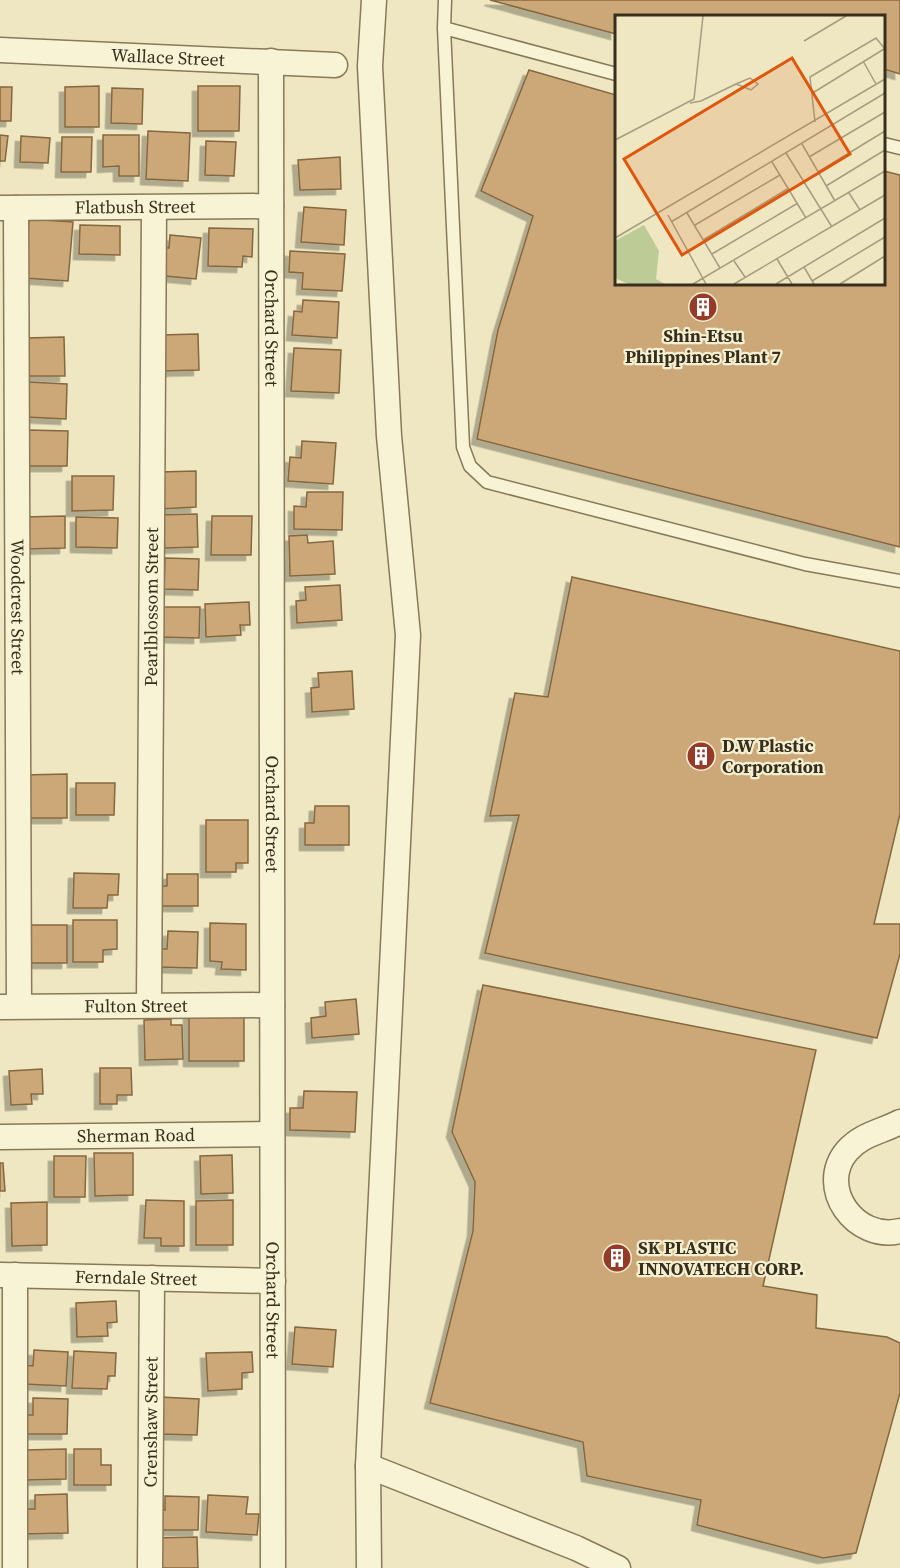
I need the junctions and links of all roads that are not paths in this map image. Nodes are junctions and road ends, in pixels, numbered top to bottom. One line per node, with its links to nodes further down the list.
1 (374, 0): 24 (street)
2 (445, 0): 3 (lane)
3 (444, 28): 7 (lane); 13 (lane)
4 (0, 50): 5 (street, Wallace Street)
5 (270, 62): 6 (street, Wallace Street); 10 (street, Orchard Street)
6 (335, 65)
7 (615, 74)
8 (885, 144): 9 (lane)
9 (900, 148)
10 (271, 206): 12 (street, Flatbush Street); 15 (street, Orchard Street)
11 (8, 208): 12 (street, Flatbush Street); 16 (street, Woodcrest Street)
12 (154, 209): 14 (street, Pearlblossom Street)
13 (900, 581)
14 (149, 1004): 15 (street, Fulton Street); 16 (street, Fulton Street)
15 (272, 1005): 18 (street, Orchard Street)
16 (10, 1006)
17 (900, 1122): 20 (street)
18 (272, 1134): 19 (street, Sherman Road); 23 (street, Orchard Street)
19 (0, 1137)
20 (900, 1231)
21 (7, 1275): 22 (street, Ferndale Street); 26 (street)
22 (152, 1278): 23 (street, Ferndale Street); 27 (street, Crenshaw Street)
23 (273, 1281): 28 (street, Orchard Street)
24 (368, 1466): 25 (street); 29 (street)
25 (576, 1558): 30 (street)
26 (15, 1568)
27 (150, 1568)
28 (273, 1568)
29 (369, 1568)
30 (618, 1568)

